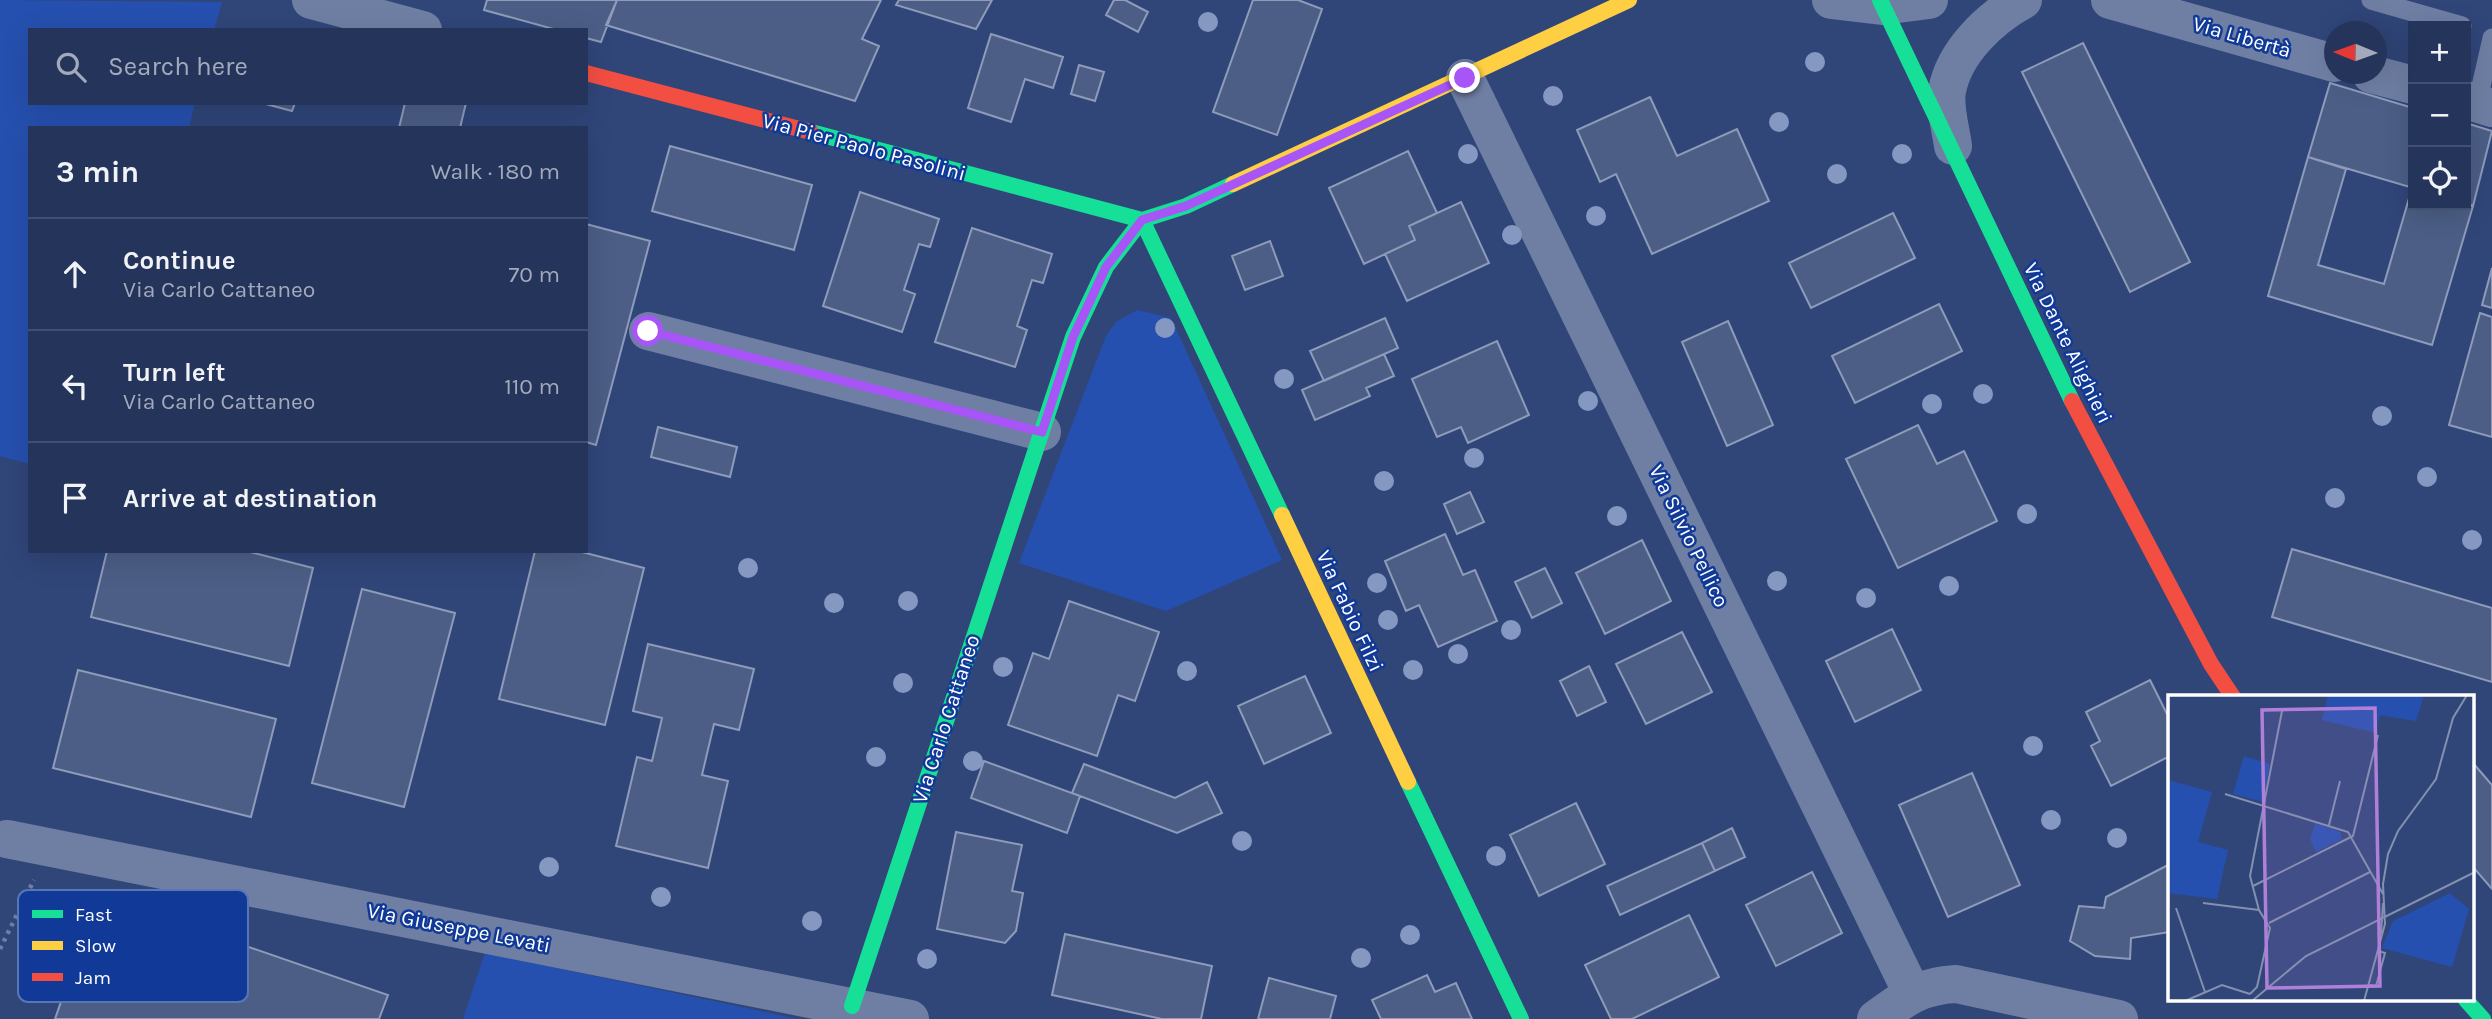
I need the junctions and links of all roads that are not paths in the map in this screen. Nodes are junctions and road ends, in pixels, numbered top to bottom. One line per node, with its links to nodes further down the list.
1 (311, 0): 11 (street)
2 (1629, 0): 16 (street)
3 (1832, 0): 8 (street)
4 (1929, 0): 8 (street)
5 (2023, 0): 20 (street)
6 (2110, 0): 9 (street, Via Libertà)
7 (2371, 0): 10 (lane)
8 (1881, 3): 20 (street, Via Dante Alighieri)
9 (2179, 9): 14 (street, Via Libertà)
10 (2443, 21)
11 (416, 28)
12 (2471, 29): 13 (lane)
13 (2492, 36): 19 (lane)
14 (2324, 60)
15 (588, 74): 21 (street, Via Pier Paolo Pasolini)
16 (1465, 78): 21 (street); 26 (street, Via Silvio Pellico)
17 (2387, 79): 18 (street)
18 (2408, 85)
19 (2478, 104)
20 (1954, 155): 24 (street, Via Dante Alighieri)
21 (1142, 220): 23 (street, Via Carlo Cattaneo); 30 (street, Via Fabio Filzi)
22 (648, 331): 23 (street)
23 (1042, 432): 28 (street, Via Carlo Cattaneo)
24 (2232, 695)
25 (7, 839): 28 (street, Via Giuseppe Levati)
26 (1912, 993): 31 (street); 32 (street)
27 (2468, 1002): 33 (street)
28 (850, 1013): 29 (street, Via Giuseppe Levati)
29 (910, 1019)
30 (1521, 1019)
31 (1876, 1019)
32 (2119, 1019)
33 (2483, 1019)

